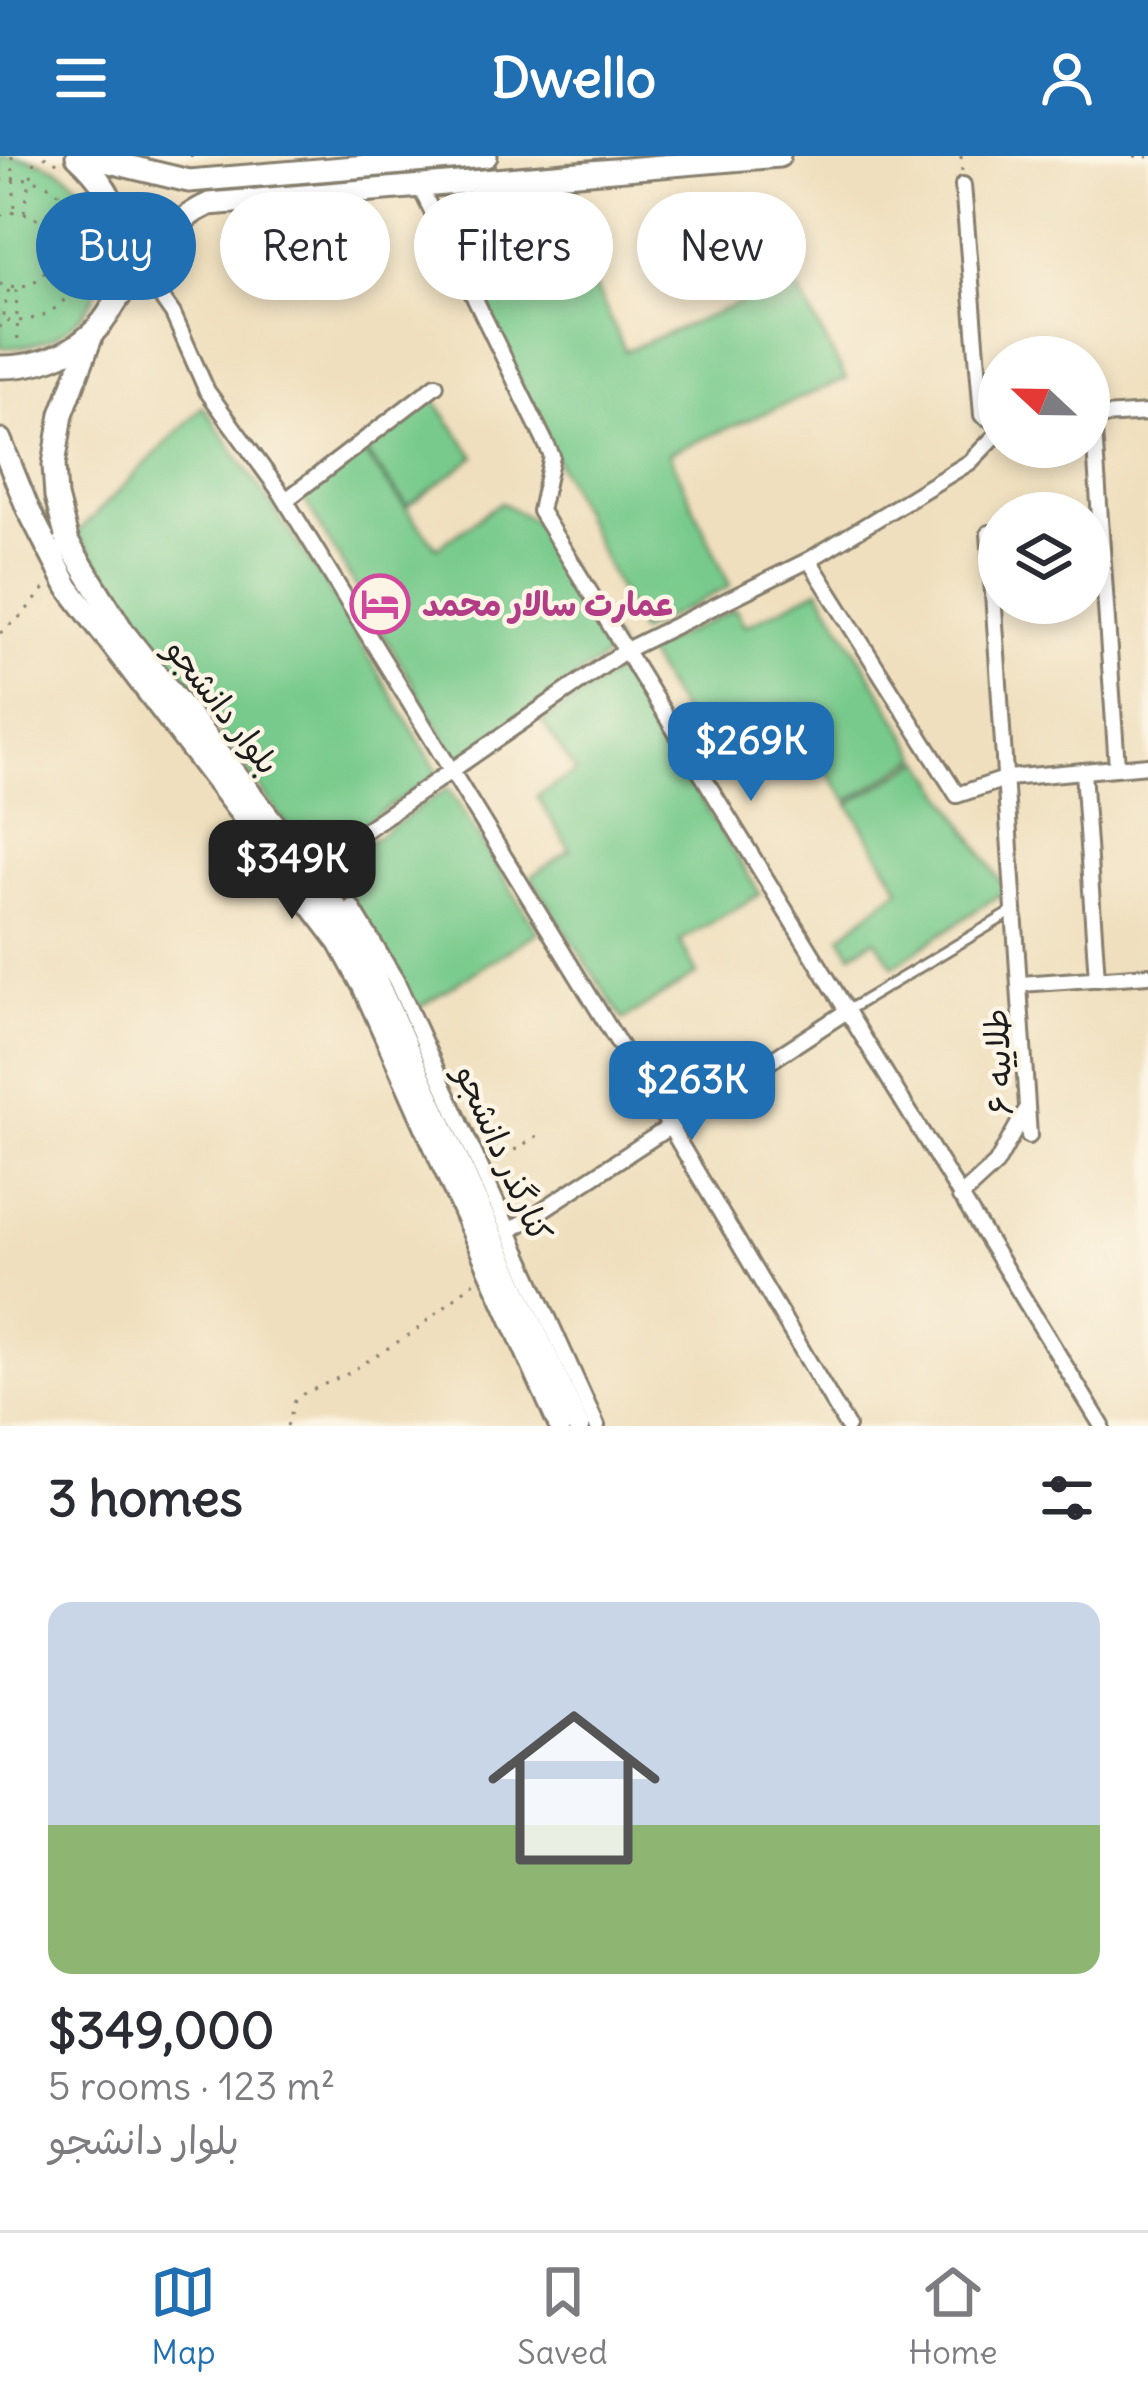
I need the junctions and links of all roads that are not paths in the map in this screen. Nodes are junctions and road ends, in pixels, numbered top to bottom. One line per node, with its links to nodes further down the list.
1 (486, 156): 3 (main road)
2 (779, 156): 5 (main road)
3 (77, 160): 9 (main road)
4 (963, 185): 12 (street)
5 (420, 187): 6 (main road); 22 (street)
6 (196, 212)
7 (117, 300): 9 (main road)
8 (163, 300): 19 (street)
9 (113, 306): 10 (main road)
10 (92, 335): 11 (main road); 28 (main road, بلوار دانشجو)
11 (0, 367)
12 (978, 367)
13 (436, 385): 19 (street)
14 (1148, 413): 15 (street)
15 (1110, 416)
16 (0, 440): 40 (main road, بلوار دانشجو)
17 (978, 453): 20 (street)
18 (1095, 468): 24 (street)
19 (286, 500): 25 (street)
20 (809, 560): 22 (street); 27 (street)
21 (995, 624): 27 (street, طلاییه ۶)
22 (626, 650): 25 (street); 34 (street)
23 (1148, 765): 24 (street)
24 (1117, 767): 26 (street)
25 (451, 771): 28 (street); 36 (street)
26 (1083, 771): 27 (street); 32 (street)
27 (1008, 778): 30 (street, طلاییه ۶)
28 (309, 869): 41 (main road, بلوار دانشجو)
29 (352, 908): 39 (street, کنارگذر دانشجو)
30 (1016, 909): 33 (street, طلاییه ۶); 34 (lane)
31 (1148, 975): 32 (street)
32 (1097, 979): 33 (street)
33 (1021, 984): 35 (street, طلاییه ۶)
34 (847, 1011): 36 (street); 38 (street)
35 (1027, 1107): 37 (street, طلاییه ۶); 38 (street)
36 (670, 1127): 39 (street); 43 (street)
37 (1029, 1136)
38 (959, 1197): 44 (street)
39 (510, 1231): 42 (street, کنارگذر دانشجو)
40 (560, 1426)
41 (578, 1426)
42 (596, 1426)
43 (847, 1426)
44 (1102, 1426)

